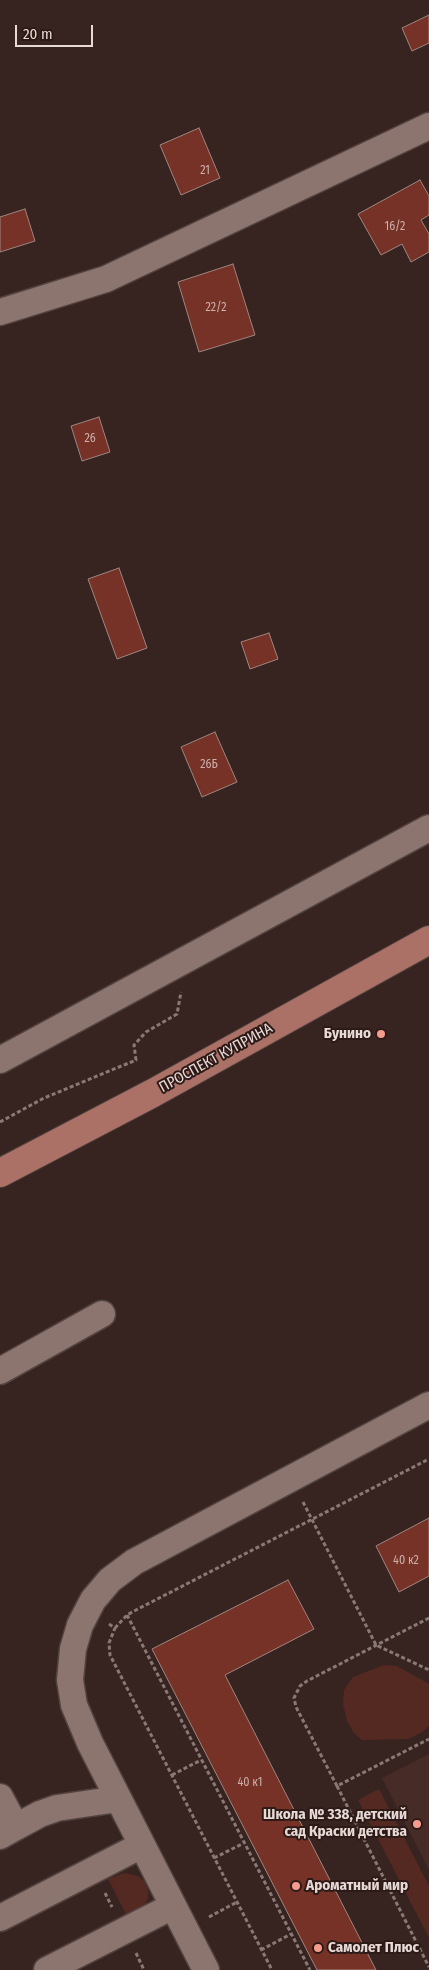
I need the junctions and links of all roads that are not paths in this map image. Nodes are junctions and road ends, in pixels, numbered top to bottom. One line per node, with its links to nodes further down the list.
1 (429, 126): 2 (street)
2 (0, 312)
3 (429, 828): 5 (street)
4 (429, 940): 6 (main road, ПРОСПЕКТ КУПРИНА)
5 (0, 1060)
6 (0, 1173)
7 (102, 1314): 8 (street)
8 (0, 1371)
9 (429, 1405): 11 (street)
10 (0, 1797): 12 (street)
11 (118, 1799): 12 (street); 13 (street)
12 (8, 1831)
13 (142, 1845): 14 (street); 15 (street)
14 (172, 1906): 16 (street); 17 (street)
15 (0, 1918)
16 (47, 1970)
17 (206, 1970)

